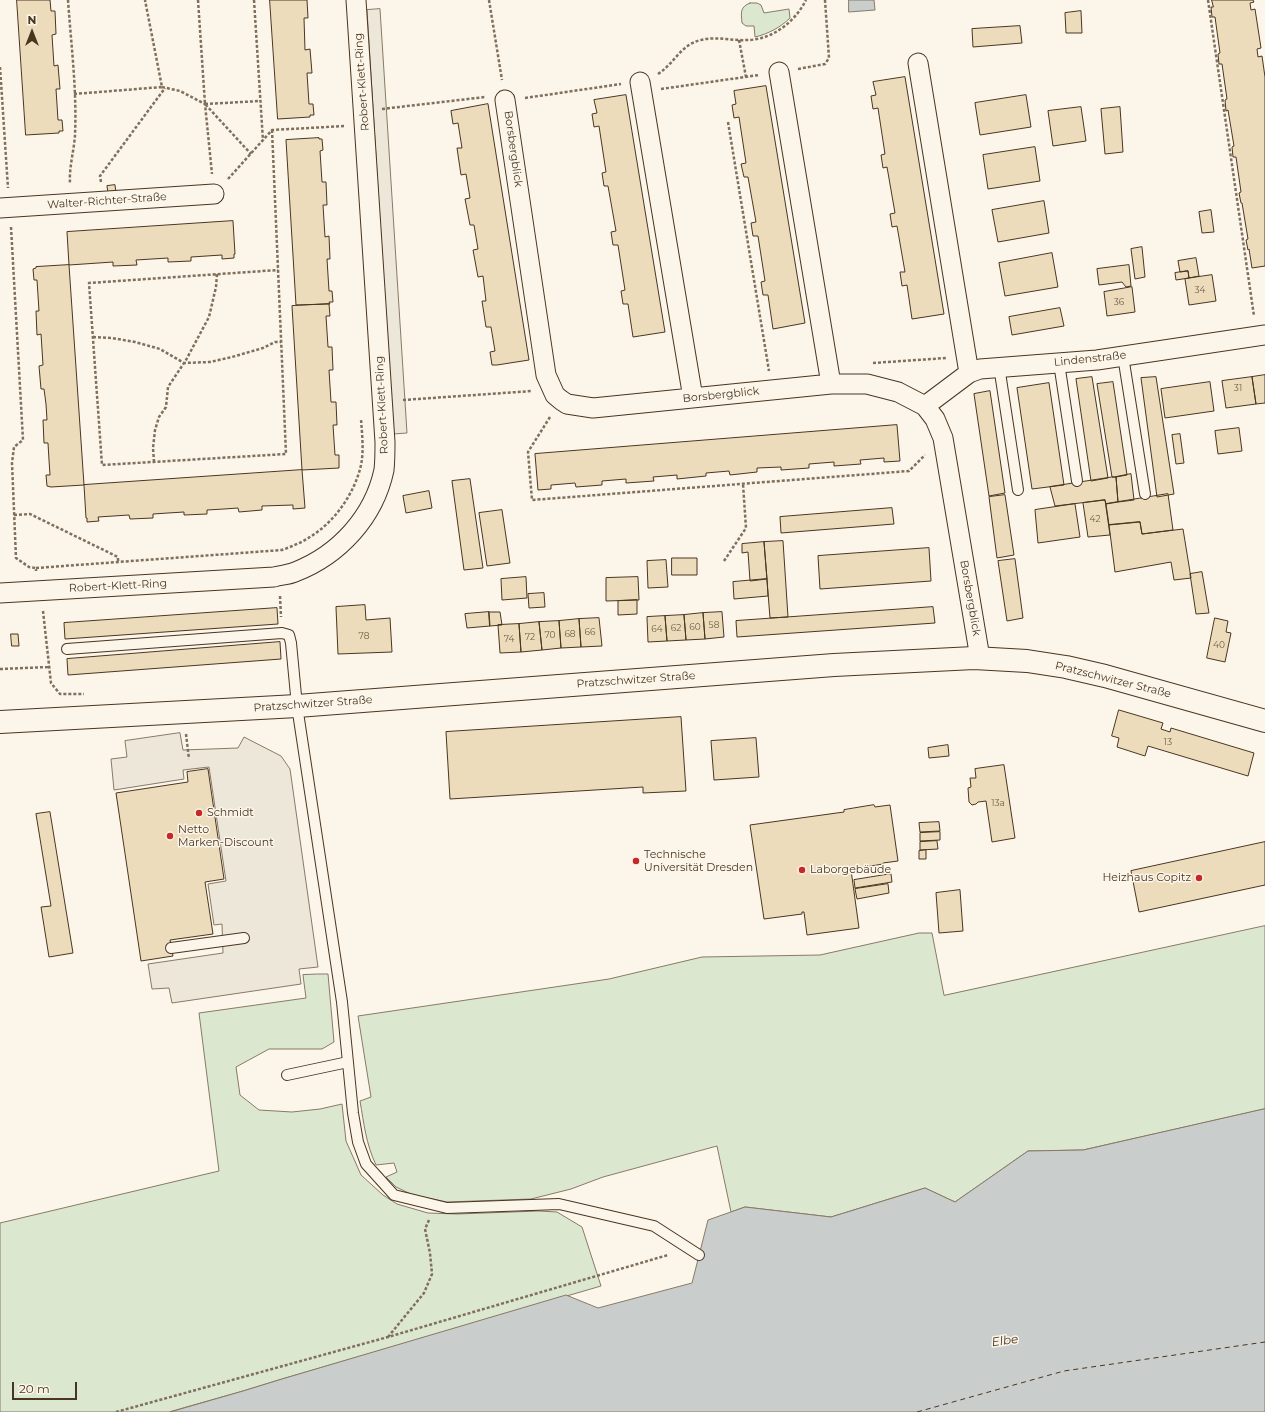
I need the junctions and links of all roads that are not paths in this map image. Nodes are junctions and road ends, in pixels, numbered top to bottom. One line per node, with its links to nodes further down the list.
1 (356, 0): 19 (street, Robert-Klett-Ring)
2 (918, 63): 11 (street)
3 (779, 72): 13 (street)
4 (640, 82): 14 (street)
5 (505, 100): 14 (street, Borsbergblick)
6 (214, 194): 7 (street, Walter-Richter-Straße)
7 (5, 208)
8 (1261, 335): 9 (street, Lindenstraße)
9 (1123, 356): 10 (street, Lindenstraße); 18 (lane)
10 (1059, 363): 12 (street, Lindenstraße); 16 (lane)
11 (968, 365): 12 (street, Lindenstraße); 15 (street, Lindenstraße)
12 (999, 366): 17 (lane)
13 (831, 384): 14 (street, Borsbergblick); 15 (street, Borsbergblick)
14 (693, 398)
15 (925, 406): 21 (street, Borsbergblick)
16 (1077, 482)
17 (1018, 490)
18 (1145, 494)
19 (0, 593)
20 (67, 649): 22 (lane)
21 (980, 658): 22 (street, Pratzschwitzer Straße); 23 (street, Pratzschwitzer Straße)
22 (297, 706): 24 (street, Pratzschwitzer Straße); 27 (lane)
23 (1265, 721)
24 (0, 722)
25 (244, 938): 26 (lane)
26 (171, 948)
27 (348, 1062): 28 (lane); 29 (lane)
28 (287, 1075)
29 (700, 1255)

